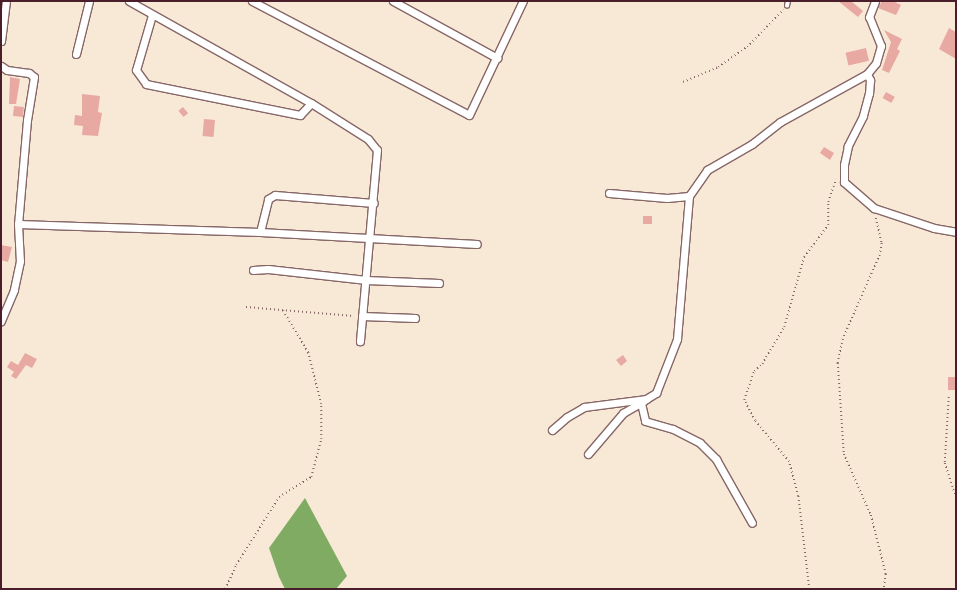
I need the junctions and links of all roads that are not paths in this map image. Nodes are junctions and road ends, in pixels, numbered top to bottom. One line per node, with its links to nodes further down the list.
1 (6, 1): 11 (street)
2 (89, 1): 12 (street)
3 (128, 1): 10 (street)
4 (252, 1): 13 (street)
5 (393, 1): 13 (street)
6 (523, 1): 13 (street)
7 (788, 1): 9 (lane)
8 (875, 1): 15 (street)
9 (787, 6)
10 (152, 15): 16 (street); 16 (street)
11 (1, 41)
12 (76, 54)
13 (496, 58)
14 (1, 66): 20 (street)
15 (867, 74): 18 (street); 22 (street)
16 (310, 103): 19 (street)
17 (609, 193): 18 (street)
18 (689, 196): 32 (street)
19 (374, 203): 21 (street); 23 (street)
20 (18, 224): 21 (street); 30 (street)
21 (260, 232): 23 (street)
22 (956, 232)
23 (370, 240): 24 (street); 26 (street)
24 (476, 244)
25 (253, 270): 26 (street)
26 (366, 280): 27 (street); 28 (street)
27 (440, 283)
28 (362, 316): 29 (street); 31 (street)
29 (415, 318)
30 (1, 321)
31 (360, 340)
32 (643, 401): 33 (street); 34 (street); 35 (street)
33 (552, 430)
34 (588, 454)
35 (752, 523)

